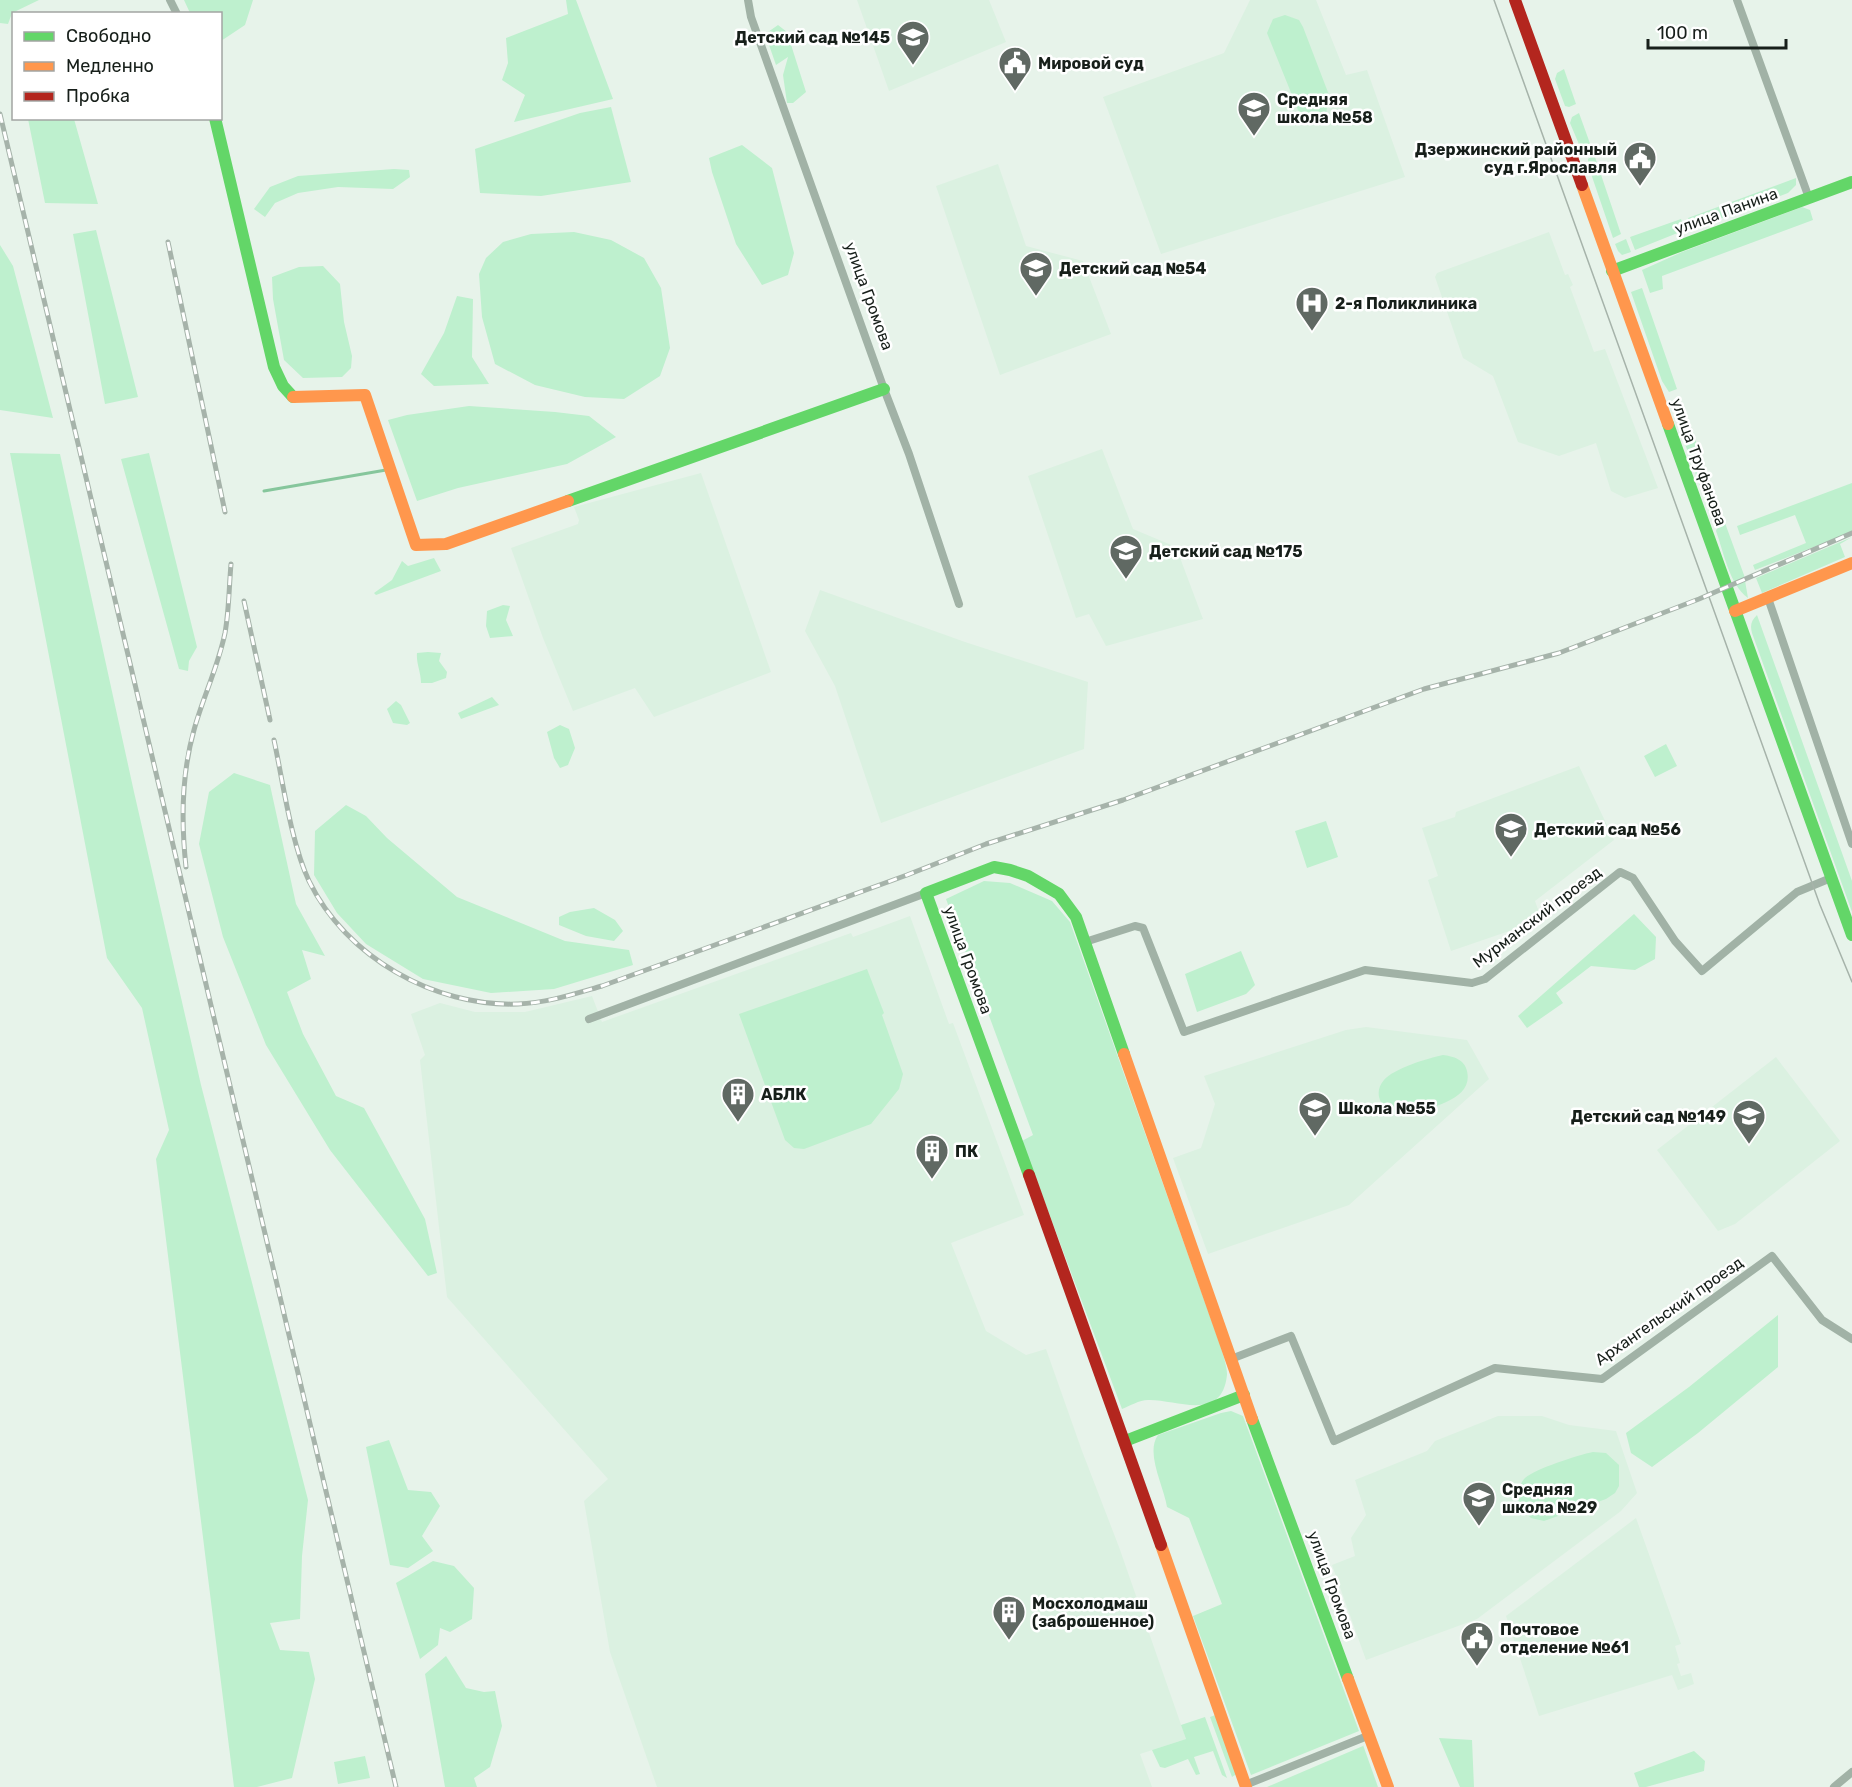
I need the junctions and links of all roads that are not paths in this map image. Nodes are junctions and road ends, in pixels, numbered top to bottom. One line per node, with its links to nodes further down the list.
1 (748, 0): 8 (street, улица Громова)
2 (1515, 0): 7 (street, улица Труфанова)
3 (1737, 0): 6 (street)
4 (215, 120): 8 (street)
5 (1852, 182): 6 (street, улица Панина)
6 (1809, 198): 7 (street, улица Панина)
7 (1612, 272): 12 (street, улица Труфанова)
8 (884, 388): 11 (street, улица Громова)
9 (1852, 563): 10 (street)
10 (1768, 598): 12 (street); 13 (street)
11 (959, 604)
12 (1736, 611): 14 (street, улица Труфанова)
13 (1852, 844)
14 (1831, 878): 16 (street, улица Труфанова); 17 (street, Мурманский проезд)
15 (926, 894): 17 (street, улица Громова); 18 (street); 22 (street, улица Громова)
16 (1852, 935)
17 (1085, 942): 20 (street, улица Громова)
18 (589, 1019)
19 (1852, 1339): 20 (street, Архангельский проезд)
20 (1231, 1359): 21 (street, улица Громова)
21 (1244, 1395): 22 (street); 23 (street, улица Громова)
22 (1125, 1441): 25 (street, улица Громова)
23 (1370, 1735): 25 (street); 26 (street, улица Громова)
24 (1852, 1772): 27 (street)
25 (1246, 1786)
26 (1388, 1787)
27 (1834, 1787)

